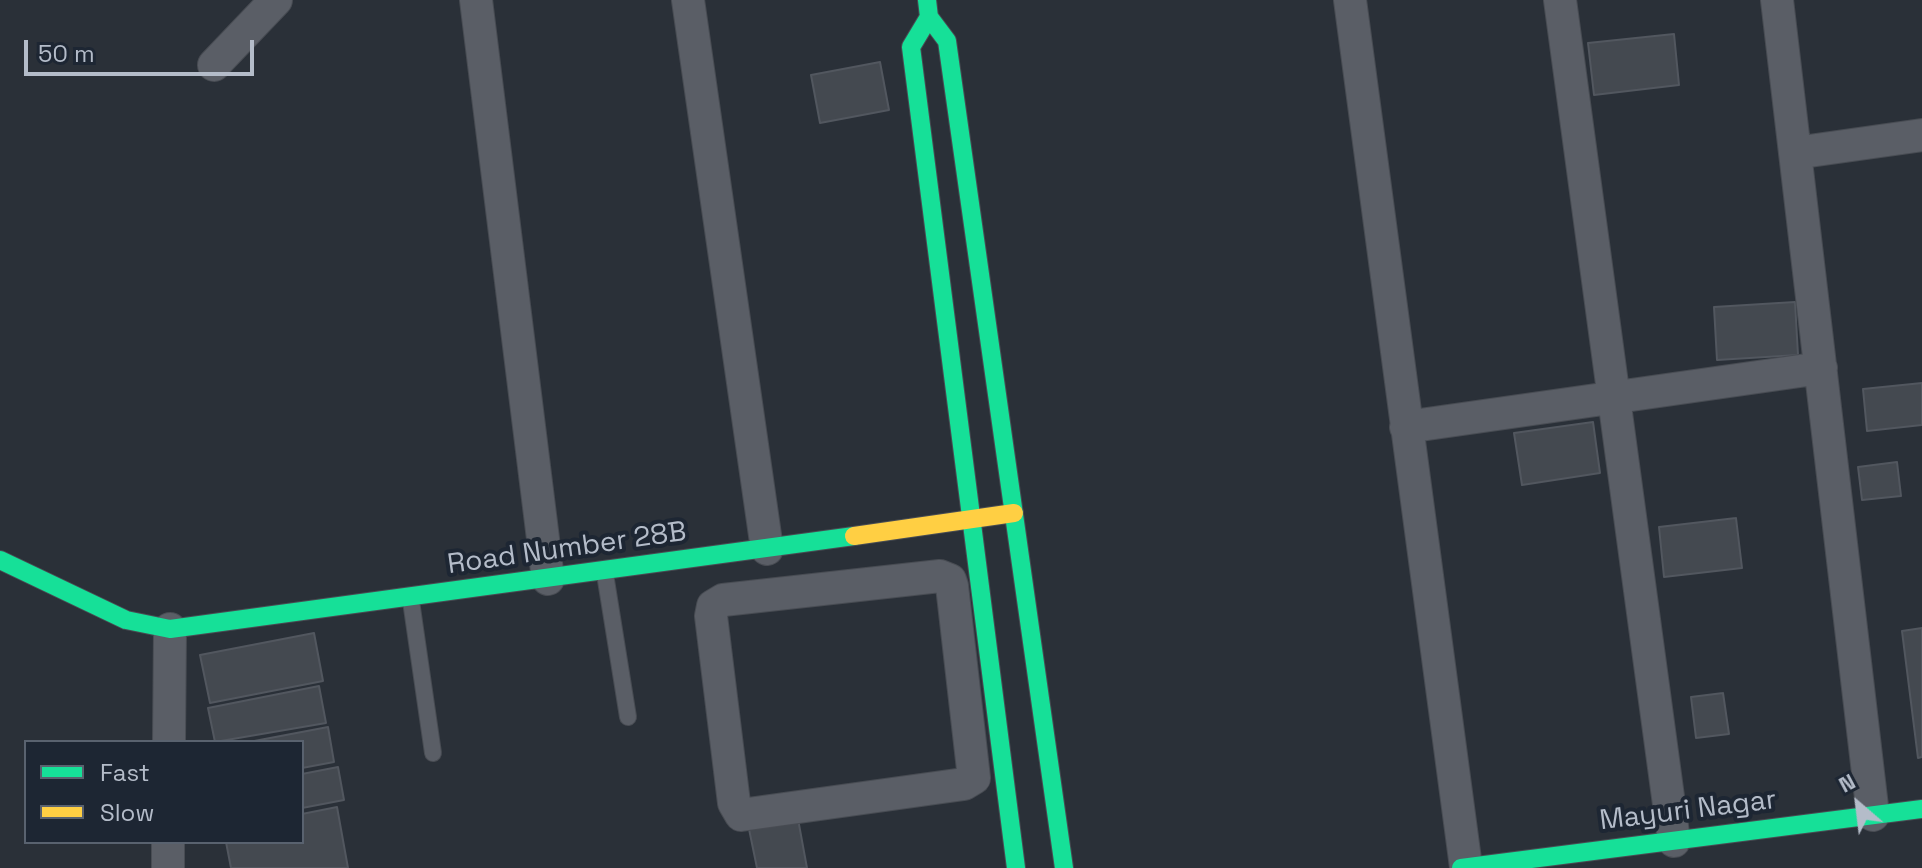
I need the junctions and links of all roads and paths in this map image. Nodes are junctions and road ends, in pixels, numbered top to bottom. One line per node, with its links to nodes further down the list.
1 (276, 0): 8 (street)
2 (476, 0): 19 (street)
3 (688, 0): 16 (street)
4 (1350, 0): 13 (street)
5 (1560, 0): 12 (street)
6 (1777, 0): 10 (street)
7 (928, 9): 14 (street); 15 (street)
8 (214, 65)
9 (1922, 135): 10 (street)
10 (1795, 153): 11 (street)
11 (1821, 368): 12 (street); 28 (street)
12 (1614, 398): 13 (street); 29 (street)
13 (1406, 427): 35 (street)
14 (1014, 513): 15 (street, Road Number 28B); 22 (street)
15 (972, 519): 16 (street, Road Number 28B); 23 (street)
16 (767, 549): 18 (street, Road Number 28B)
17 (0, 560): 21 (street, Road Number 28B)
18 (605, 572): 19 (street, Road Number 28B); 24 (lane)
19 (548, 579): 20 (street, Road Number 28B)
20 (410, 599): 21 (street, Road Number 28B); 26 (lane)
21 (170, 629): 25 (street)
22 (1033, 652): 23 (street); 34 (street)
23 (976, 661): 23 (street); 33 (street)
24 (628, 717)
25 (169, 740)
26 (433, 753)
27 (1922, 809): 28 (street, Mayuri Nagar)
28 (1873, 815): 29 (street, Mayuri Nagar)
29 (1674, 841): 31 (street, Mayuri Nagar)
30 (168, 844): 32 (street)
31 (1515, 865): 35 (street, Mayuri Nagar)
32 (168, 868)
33 (1016, 868)
34 (1064, 868)
35 (1463, 868)

